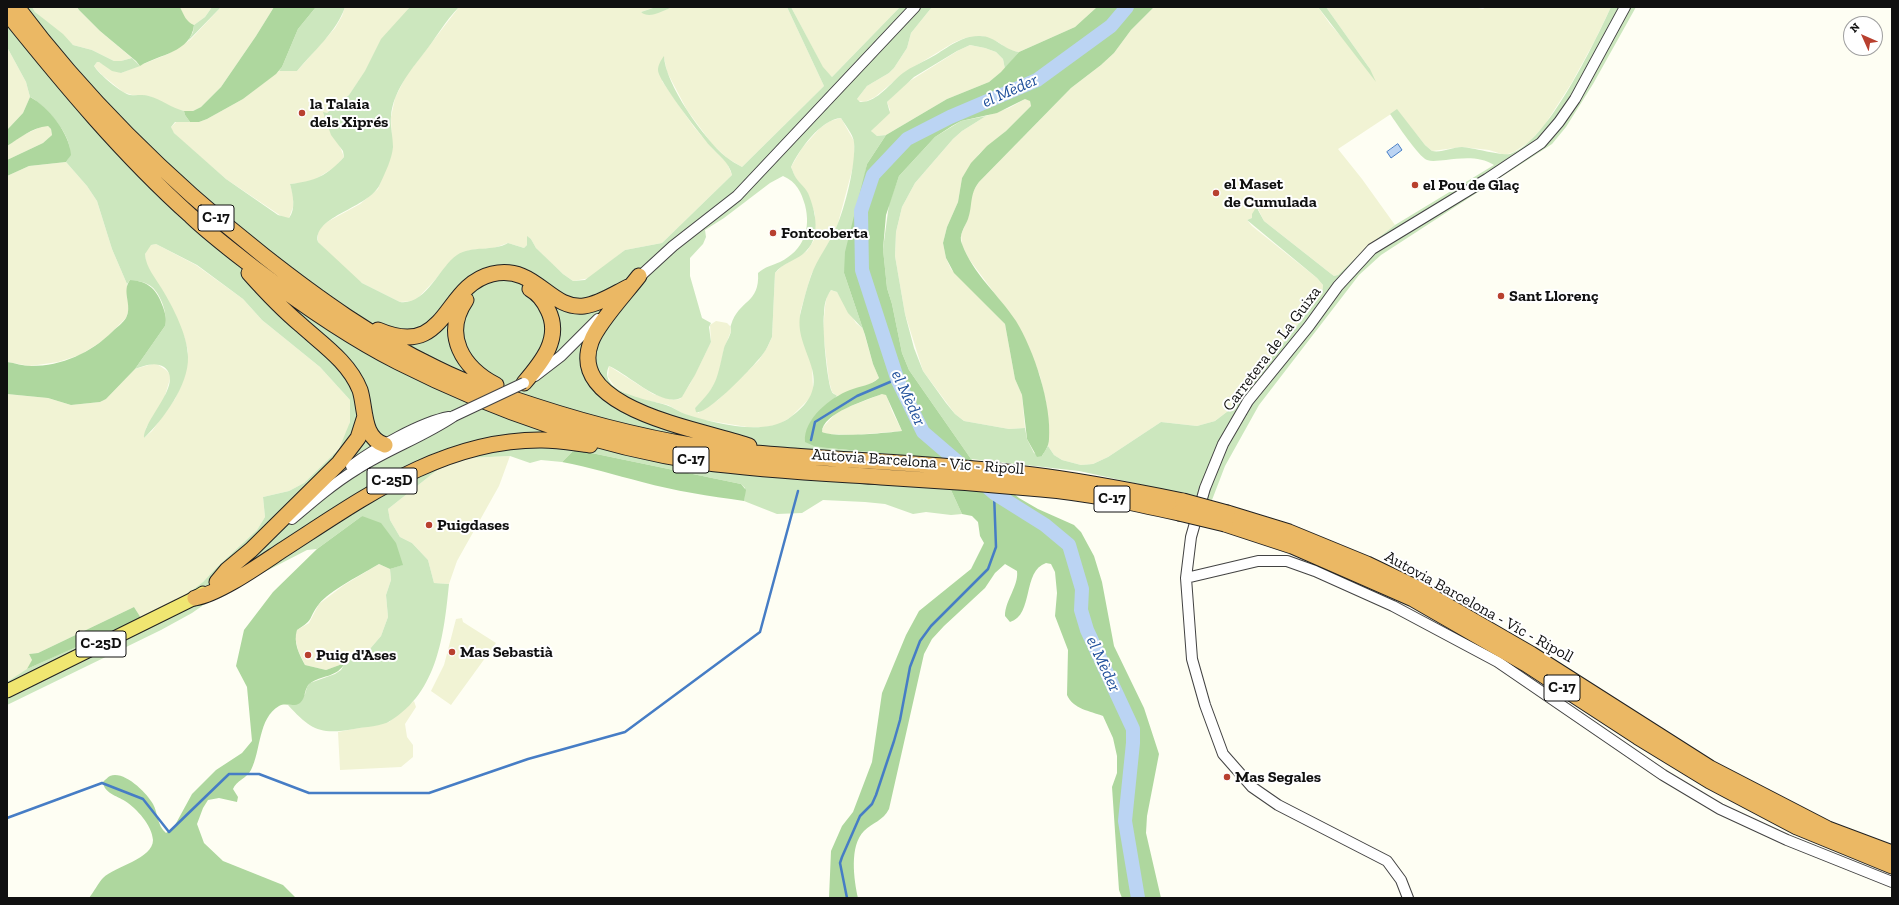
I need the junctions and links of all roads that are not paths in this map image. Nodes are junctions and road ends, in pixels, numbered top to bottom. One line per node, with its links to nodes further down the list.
1 (17, 7): 8 (highway, Autovia Barcelona - Vic - Ripoll / C-17)
2 (915, 7): 6 (street)
3 (1625, 7): 19 (street, Carretera de La Guixa)
4 (7, 13): 5 (highway, Autovia Barcelona - Vic - Ripoll / C-17)
5 (225, 246): 11 (highway); 13 (highway, Autovia Barcelona - Vic - Ripoll / C-17)
6 (639, 276): 7 (street); 15 (highway)
7 (628, 287): 8 (highway); 9 (street)
8 (347, 318): 10 (highway, Autovia Barcelona - Vic - Ripoll / C-17)
9 (524, 383): 10 (highway); 12 (street, bridge)
10 (516, 399): 15 (highway, Autovia Barcelona - Vic - Ripoll / C-17)
11 (365, 415): 14 (highway); 20 (highway)
12 (451, 418): 14 (street); 18 (street)
13 (613, 444): 16 (highway, Autovia Barcelona - Vic - Ripoll / C-17); 21 (highway, C-25D)
14 (386, 445): 18 (street)
15 (769, 454): 16 (highway, Autovia Barcelona - Vic - Ripoll / C-17)
16 (1181, 507): 17 (highway, Autovia Barcelona - Vic - Ripoll / C-17, bridge)
17 (1226, 518): 23 (highway, Autovia Barcelona - Vic - Ripoll / C-17); 24 (highway, Autovia Barcelona - Vic - Ripoll / C-17)
18 (292, 519): 20 (street)
19 (1186, 578): 25 (street); 26 (street, Carretera de La Guixa)
20 (217, 582): 21 (main road, C-25D)
21 (195, 598): 22 (main road, C-25D)
22 (7, 691)
23 (1892, 853)
24 (1892, 866)
25 (1892, 882)
26 (1408, 898)

